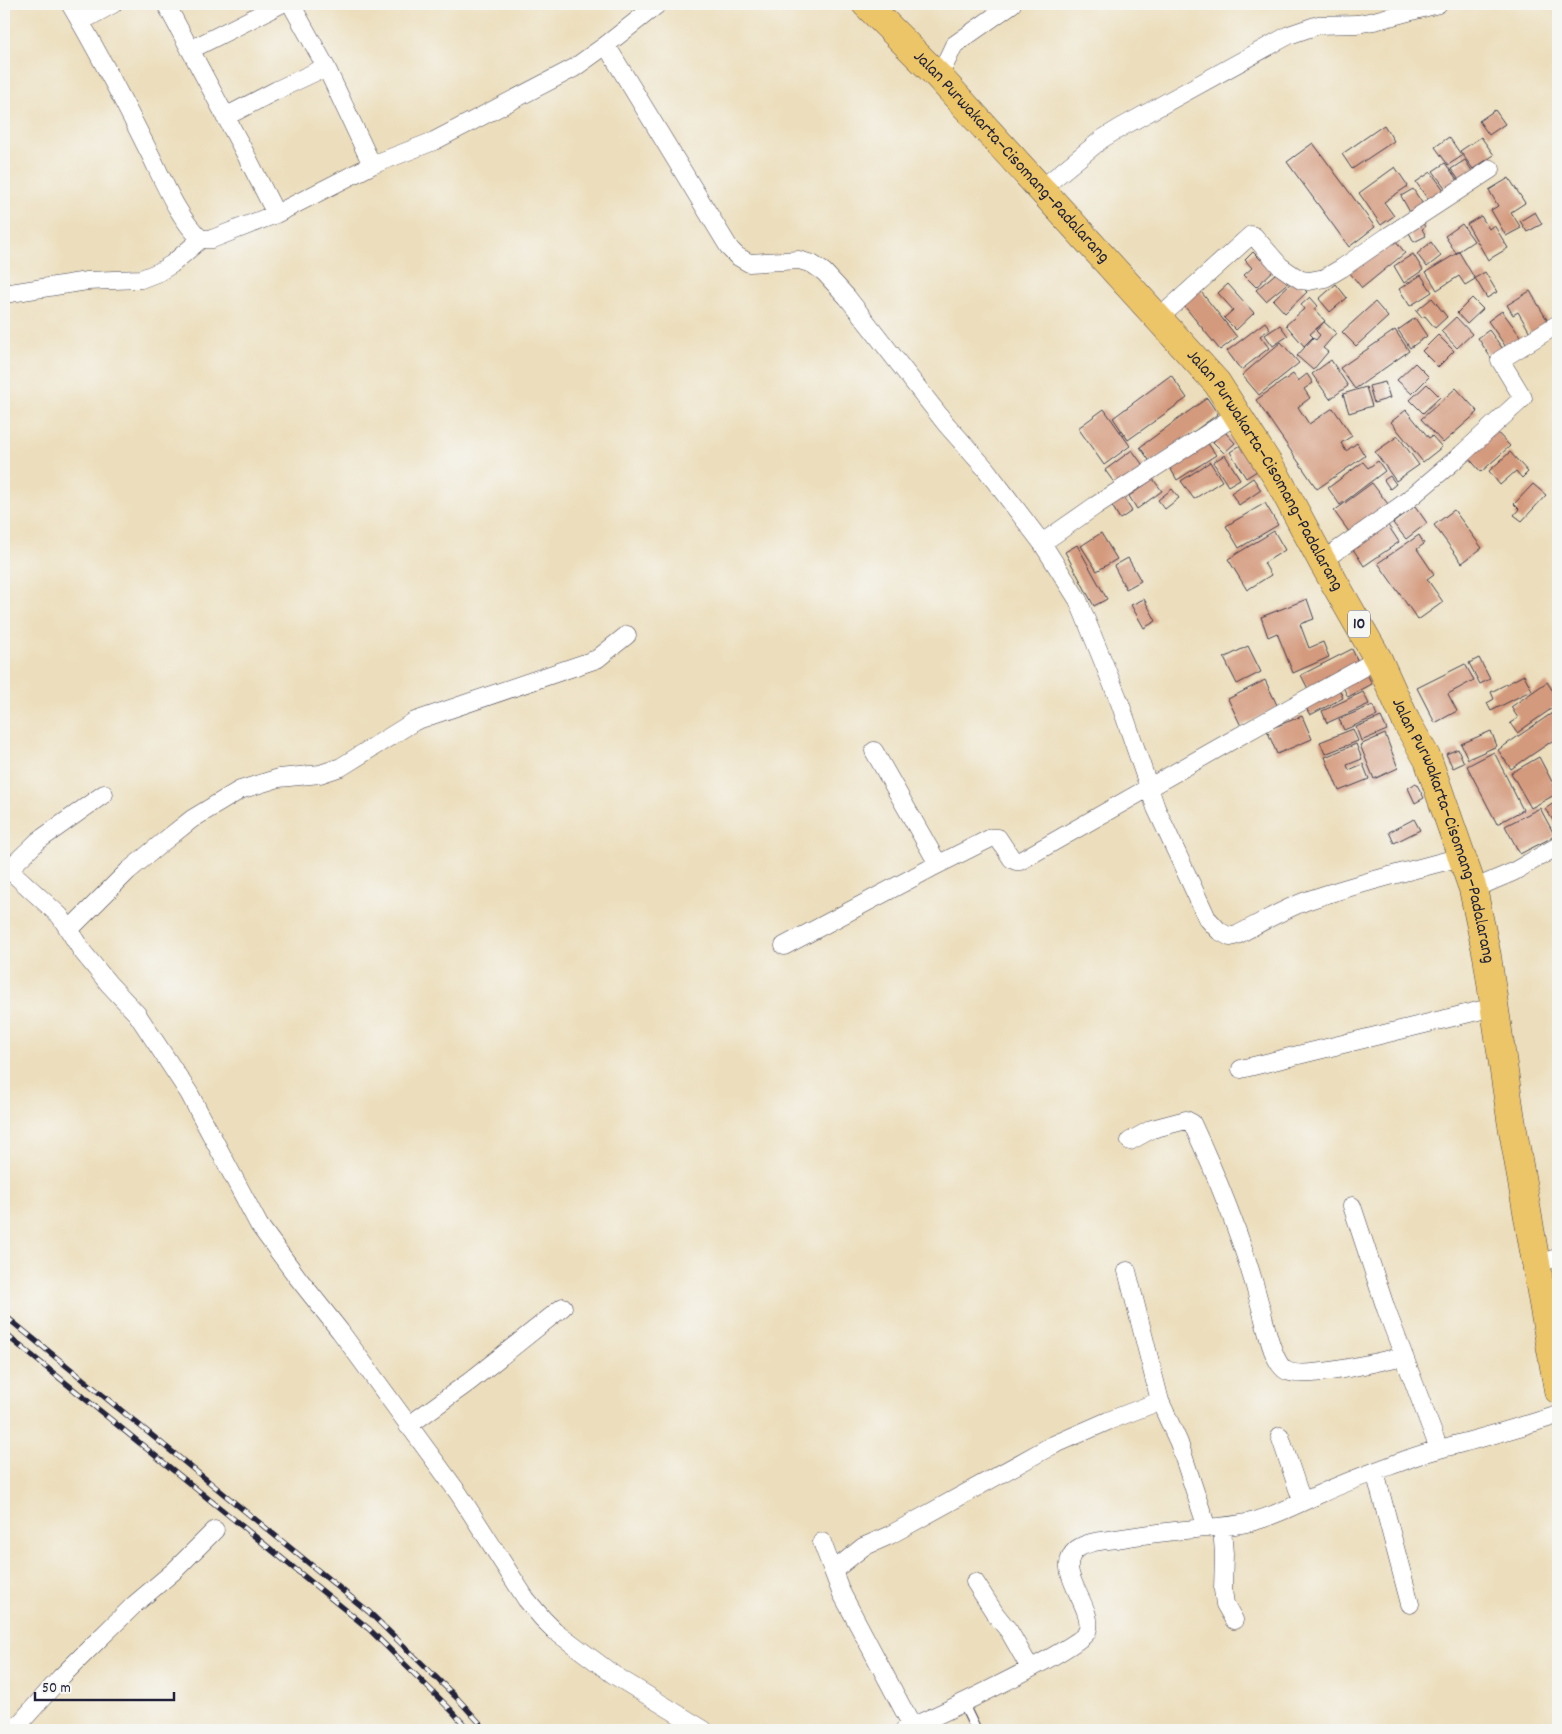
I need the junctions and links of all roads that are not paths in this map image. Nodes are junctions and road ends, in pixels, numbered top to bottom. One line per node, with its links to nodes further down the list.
1 (70, 4): 10 (street)
2 (113, 4): 10 (street)
3 (166, 4): 12 (street)
4 (281, 4): 12 (street)
5 (291, 4): 13 (street)
6 (658, 4): 11 (street)
7 (866, 4): 14 (highway, Jalan Purwakarta–Cisomang–Padalarang / 10)
8 (1012, 4): 14 (street)
9 (1438, 4): 18 (street)
10 (80, 22): 20 (street)
11 (606, 45): 16 (street); 25 (street)
12 (190, 50): 15 (street)
13 (326, 67): 15 (street); 16 (street)
14 (939, 77): 18 (highway, Jalan Purwakarta–Cisomang–Padalarang / 10)
15 (225, 116): 19 (street)
16 (372, 165): 19 (street)
17 (1491, 169): 22 (street)
18 (1041, 189): 22 (highway, Jalan Purwakarta–Cisomang–Padalarang / 10)
19 (276, 214): 20 (street)
20 (201, 239): 21 (street)
21 (4, 294)
22 (1159, 318): 24 (highway, Jalan Purwakarta–Cisomang–Padalarang / 10)
23 (1558, 324): 26 (street)
24 (1238, 414): 25 (street); 26 (highway, Jalan Purwakarta–Cisomang–Padalarang / 10)
25 (1042, 543): 30 (street)
26 (1322, 561): 28 (highway, Jalan Purwakarta–Cisomang–Padalarang / 10)
27 (627, 635): 37 (street)
28 (1378, 659): 30 (street); 33 (highway, Jalan Purwakarta–Cisomang–Padalarang / 10)
29 (874, 752): 34 (street)
30 (1148, 788): 33 (street); 34 (street)
31 (104, 794): 35 (street)
32 (1558, 846): 36 (street)
33 (1461, 857): 36 (highway, Jalan Purwakarta–Cisomang–Padalarang / 10)
34 (938, 864): 38 (street)
35 (6, 867): 37 (street)
36 (1473, 889): 39 (highway, Jalan Purwakarta–Cisomang–Padalarang / 10)
37 (69, 930): 50 (street)
38 (784, 946)
39 (1494, 1007): 40 (street); 43 (highway, Jalan Purwakarta–Cisomang–Padalarang / 10)
40 (1241, 1069)
41 (1130, 1141): 46 (street)
42 (1352, 1206): 46 (street)
43 (1547, 1261): 47 (highway, Jalan Purwakarta–Cisomang–Padalarang / 10)
44 (1128, 1271): 48 (street)
45 (563, 1307): 50 (street)
46 (1404, 1356): 52 (street)
47 (1558, 1390)
48 (1160, 1401): 55 (street); 58 (street)
49 (1558, 1415): 52 (street)
50 (408, 1426): 66 (street)
51 (1280, 1436): 54 (street)
52 (1438, 1449): 53 (street)
53 (1375, 1472): 54 (street); 60 (street)
54 (1302, 1501): 55 (street)
55 (1215, 1528): 61 (street); 62 (street)
56 (215, 1530): 65 (street)
57 (822, 1542): 58 (street)
58 (833, 1571): 64 (street)
59 (975, 1582): 62 (street)
60 (1410, 1604)
61 (1234, 1620)
62 (1030, 1668): 63 (street)
63 (962, 1703): 64 (street); 67 (lane)
64 (908, 1728)
65 (14, 1730)
66 (704, 1730)
67 (976, 1730)

